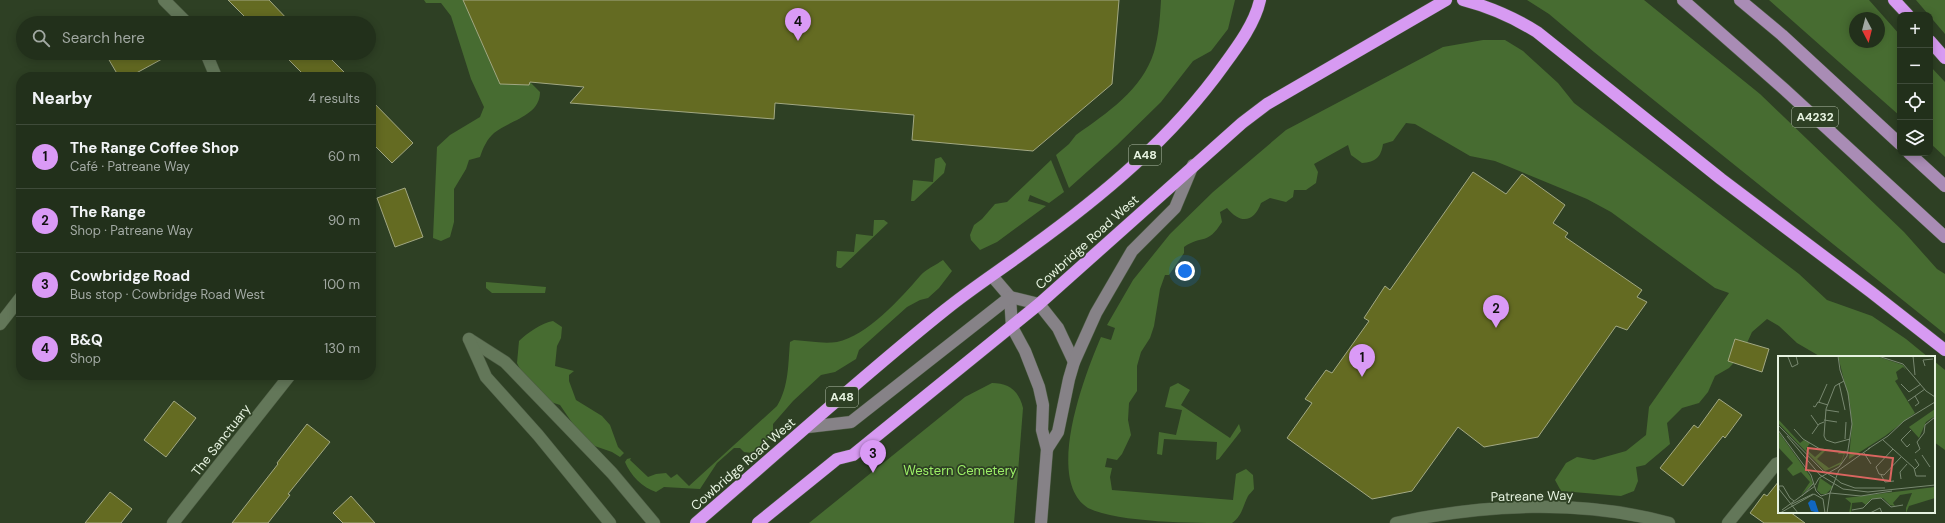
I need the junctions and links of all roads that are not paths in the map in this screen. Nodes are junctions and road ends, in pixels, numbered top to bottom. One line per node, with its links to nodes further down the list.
1 (164, 0): 9 (street)
2 (1260, 0): 19 (highway, Cowbridge Road West / A48)
3 (1446, 0): 16 (highway, Cowbridge Road West)
4 (1463, 0): 25 (highway)
5 (1683, 0): 18 (main road, A4232)
6 (1740, 0): 14 (main road, A4232)
7 (1894, 0): 8 (highway)
8 (1905, 12)
9 (179, 16)
10 (1933, 44): 11 (highway)
11 (1945, 58)
12 (209, 60): 13 (street)
13 (214, 72)
14 (1897, 141)
15 (1913, 156): 17 (main road)
16 (1194, 164): 22 (highway, Cowbridge Road West); 26 (street)
17 (1945, 186)
18 (1945, 237)
19 (992, 276): 20 (street); 28 (highway, Cowbridge Road West / A48)
20 (1010, 297): 22 (street); 24 (street); 28 (street, Cowbridge Road West)
21 (16, 303): 23 (street)
22 (1038, 304): 24 (highway, Cowbridge Road West); 26 (street)
23 (0, 324)
24 (1012, 326): 29 (street); 35 (highway, Cowbridge Road West)
25 (1945, 350)
26 (1074, 362): 29 (street)
27 (286, 380): 31 (street, The Sanctuary)
28 (808, 427): 34 (highway, Cowbridge Road West / A48)
29 (1047, 449): 36 (street)
30 (1778, 463): 39 (street)
31 (173, 523)
32 (610, 523): 33 (street)
33 (654, 523)
34 (696, 523)
35 (758, 523)
36 (1041, 523)
37 (1396, 523): 38 (street, Patreane Way)
38 (1669, 523)
39 (1728, 523)

